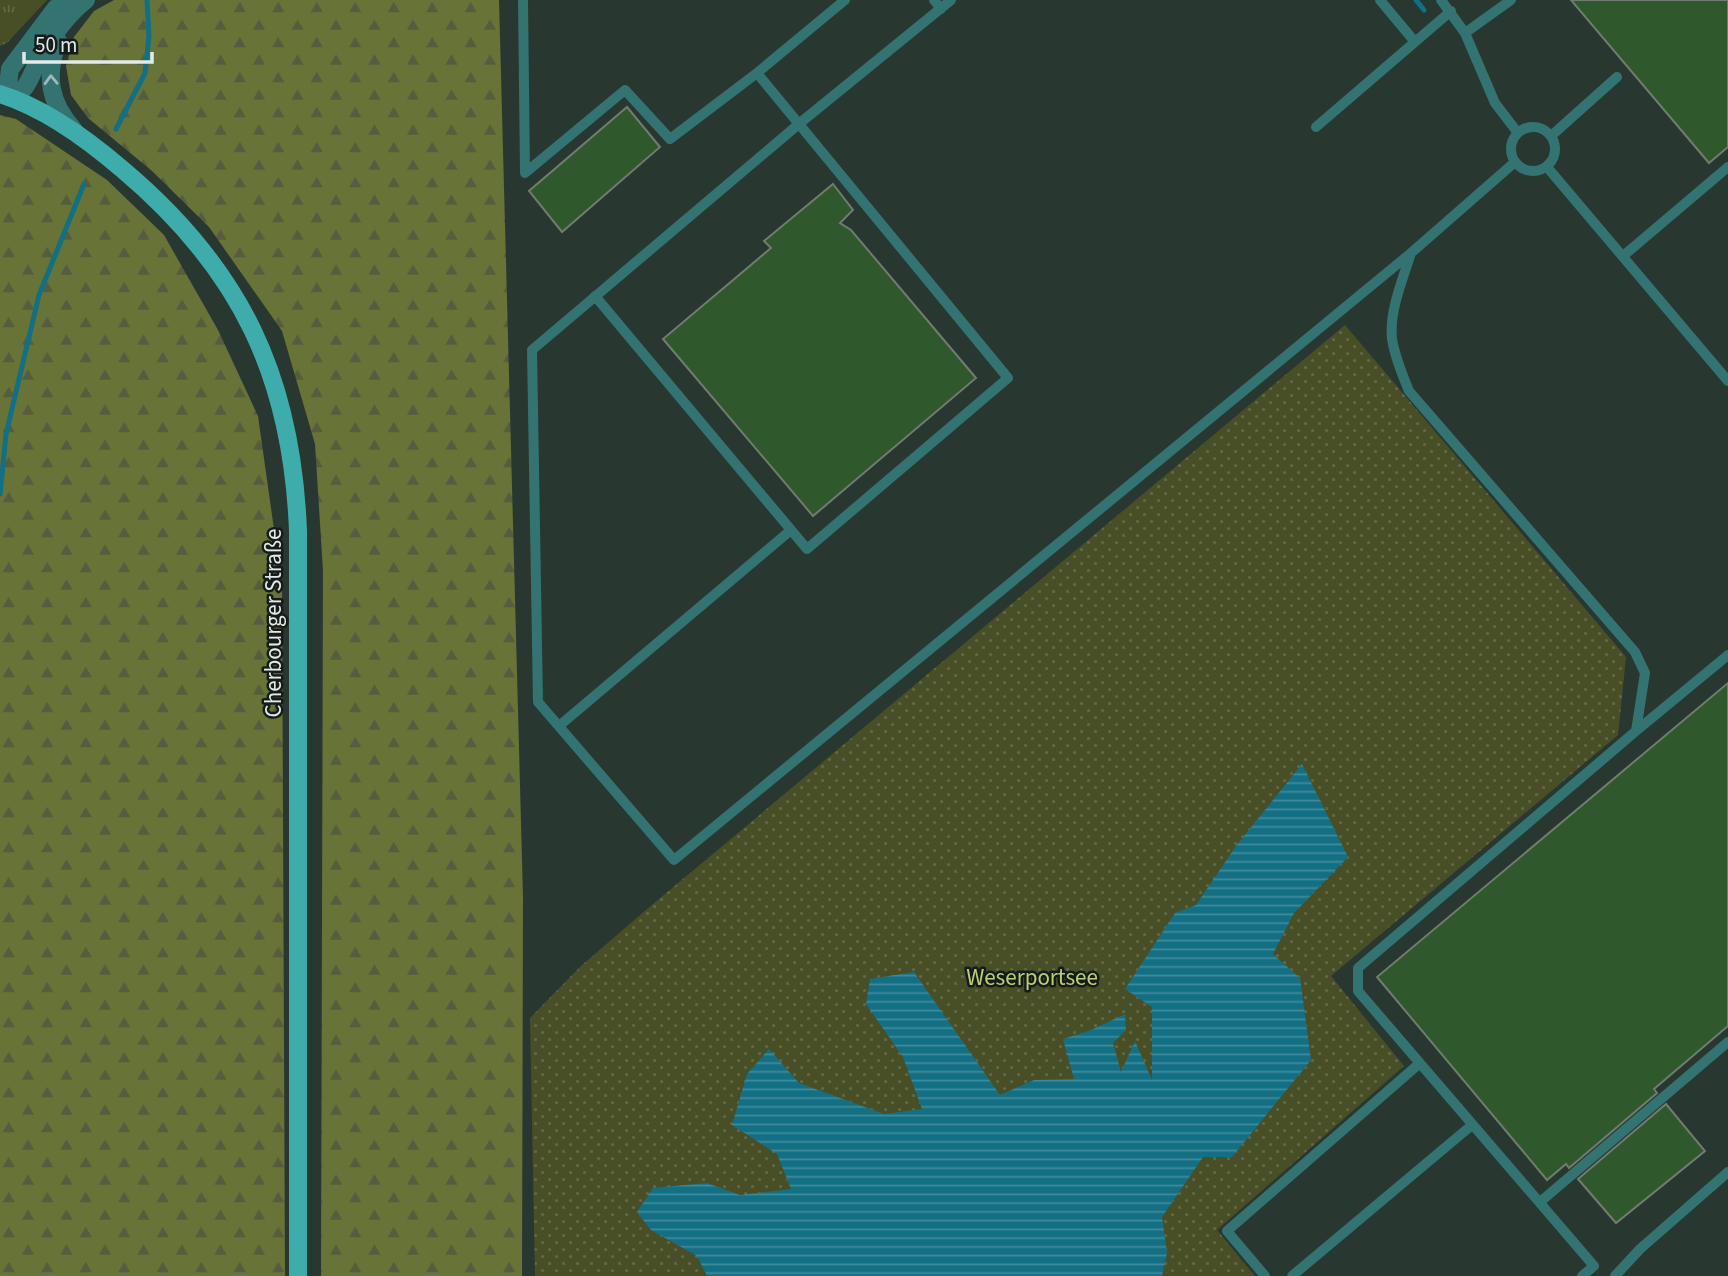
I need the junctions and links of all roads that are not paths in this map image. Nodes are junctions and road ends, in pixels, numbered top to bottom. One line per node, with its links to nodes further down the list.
1 (70, 0): 12 (street)
2 (86, 0): 11 (street)
3 (523, 0): 16 (lane)
4 (845, 0): 16 (lane)
5 (951, 0): 9 (lane)
6 (1380, 0): 14 (lane)
7 (1441, 0): 10 (lane)
8 (1511, 0): 13 (lane)
9 (937, 4): 19 (lane)
10 (1451, 11): 13 (lane); 14 (lane)
11 (67, 19): 18 (street); 22 (street, one-way to 11)
12 (37, 30): 15 (street); 18 (street)
13 (1465, 33): 21 (lane)
14 (1415, 42): 20 (lane)
15 (0, 65)
16 (757, 73): 19 (lane)
17 (1617, 77): 23 (lane)
18 (6, 96): 22 (main road, Cherbourger Straße)
19 (800, 123): 29 (lane); 31 (lane)
20 (1316, 127)
21 (1518, 133): 23 (lane); 24 (lane)
22 (79, 135): 40 (main road, Cherbourger Straße)
23 (1551, 136): 25 (lane)
24 (1515, 162): 25 (lane); 27 (lane)
25 (1547, 167): 28 (lane)
26 (1728, 167): 28 (lane)
27 (1411, 253): 33 (lane); 34 (lane)
28 (1623, 256): 30 (lane)
29 (595, 296): 31 (lane); 33 (lane)
30 (1728, 381)
31 (791, 530): 33 (lane)
32 (1728, 655): 34 (lane)
33 (559, 726)
34 (1636, 731): 36 (lane)
35 (1728, 1042): 39 (lane)
36 (1420, 1063): 37 (lane); 41 (lane)
37 (1472, 1125): 39 (lane); 42 (lane)
38 (1728, 1172): 44 (lane)
39 (1540, 1202): 43 (lane)
40 (298, 1276)
41 (1265, 1276)
42 (1292, 1276)
43 (1582, 1276)
44 (1615, 1276)

